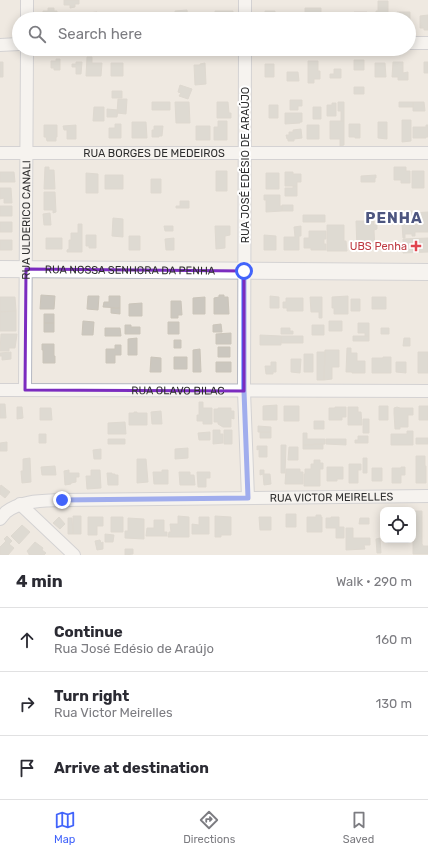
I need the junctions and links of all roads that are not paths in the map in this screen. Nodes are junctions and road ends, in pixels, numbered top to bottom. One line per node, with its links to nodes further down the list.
1 (27, 0): 3 (street)
2 (245, 0): 4 (street)
3 (27, 12)
4 (245, 12)
5 (416, 43): 6 (street)
6 (428, 43)
7 (12, 44): 8 (street)
8 (0, 45)
9 (27, 56): 12 (street, RUA ULDERICO CANALI)
10 (245, 56): 13 (street, RUA JOSÉ EDÉSIO DE ARAÚJO)
11 (0, 153): 12 (street, RUA BORGES DE MEDEIROS)
12 (26, 153): 13 (street, RUA BORGES DE MEDEIROS); 16 (street, RUA ULDERICO CANALI)
13 (245, 153): 14 (street, RUA BORGES DE MEDEIROS); 17 (street, RUA JOSÉ EDÉSIO DE ARAÚJO)
14 (428, 153)
15 (0, 269): 16 (street, RUA NOSSA SENHORA DA PENHA)
16 (26, 270): 17 (street, RUA NOSSA SENHORA DA PENHA); 20 (street, RUA ULDERICO CANALI)
17 (244, 271): 18 (street, RUA NOSSA SENHORA DA PENHA); 21 (street, RUA JOSÉ EDÉSIO DE ARAÚJO)
18 (428, 272)
19 (0, 390): 20 (street, RUA OLAVO BILAC)
20 (25, 390): 21 (street, RUA OLAVO BILAC)
21 (244, 391): 22 (street, RUA OLAVO BILAC); 24 (street, RUA JOSÉ EDÉSIO DE ARAÚJO)
22 (428, 391)
23 (428, 496): 24 (street, RUA VICTOR MEIRELLES)
24 (248, 498): 25 (street, RUA VICTOR MEIRELLES)
25 (20, 504): 26 (street, RUA VICTOR MEIRELLES); 27 (street)
26 (0, 519)
27 (74, 555)

